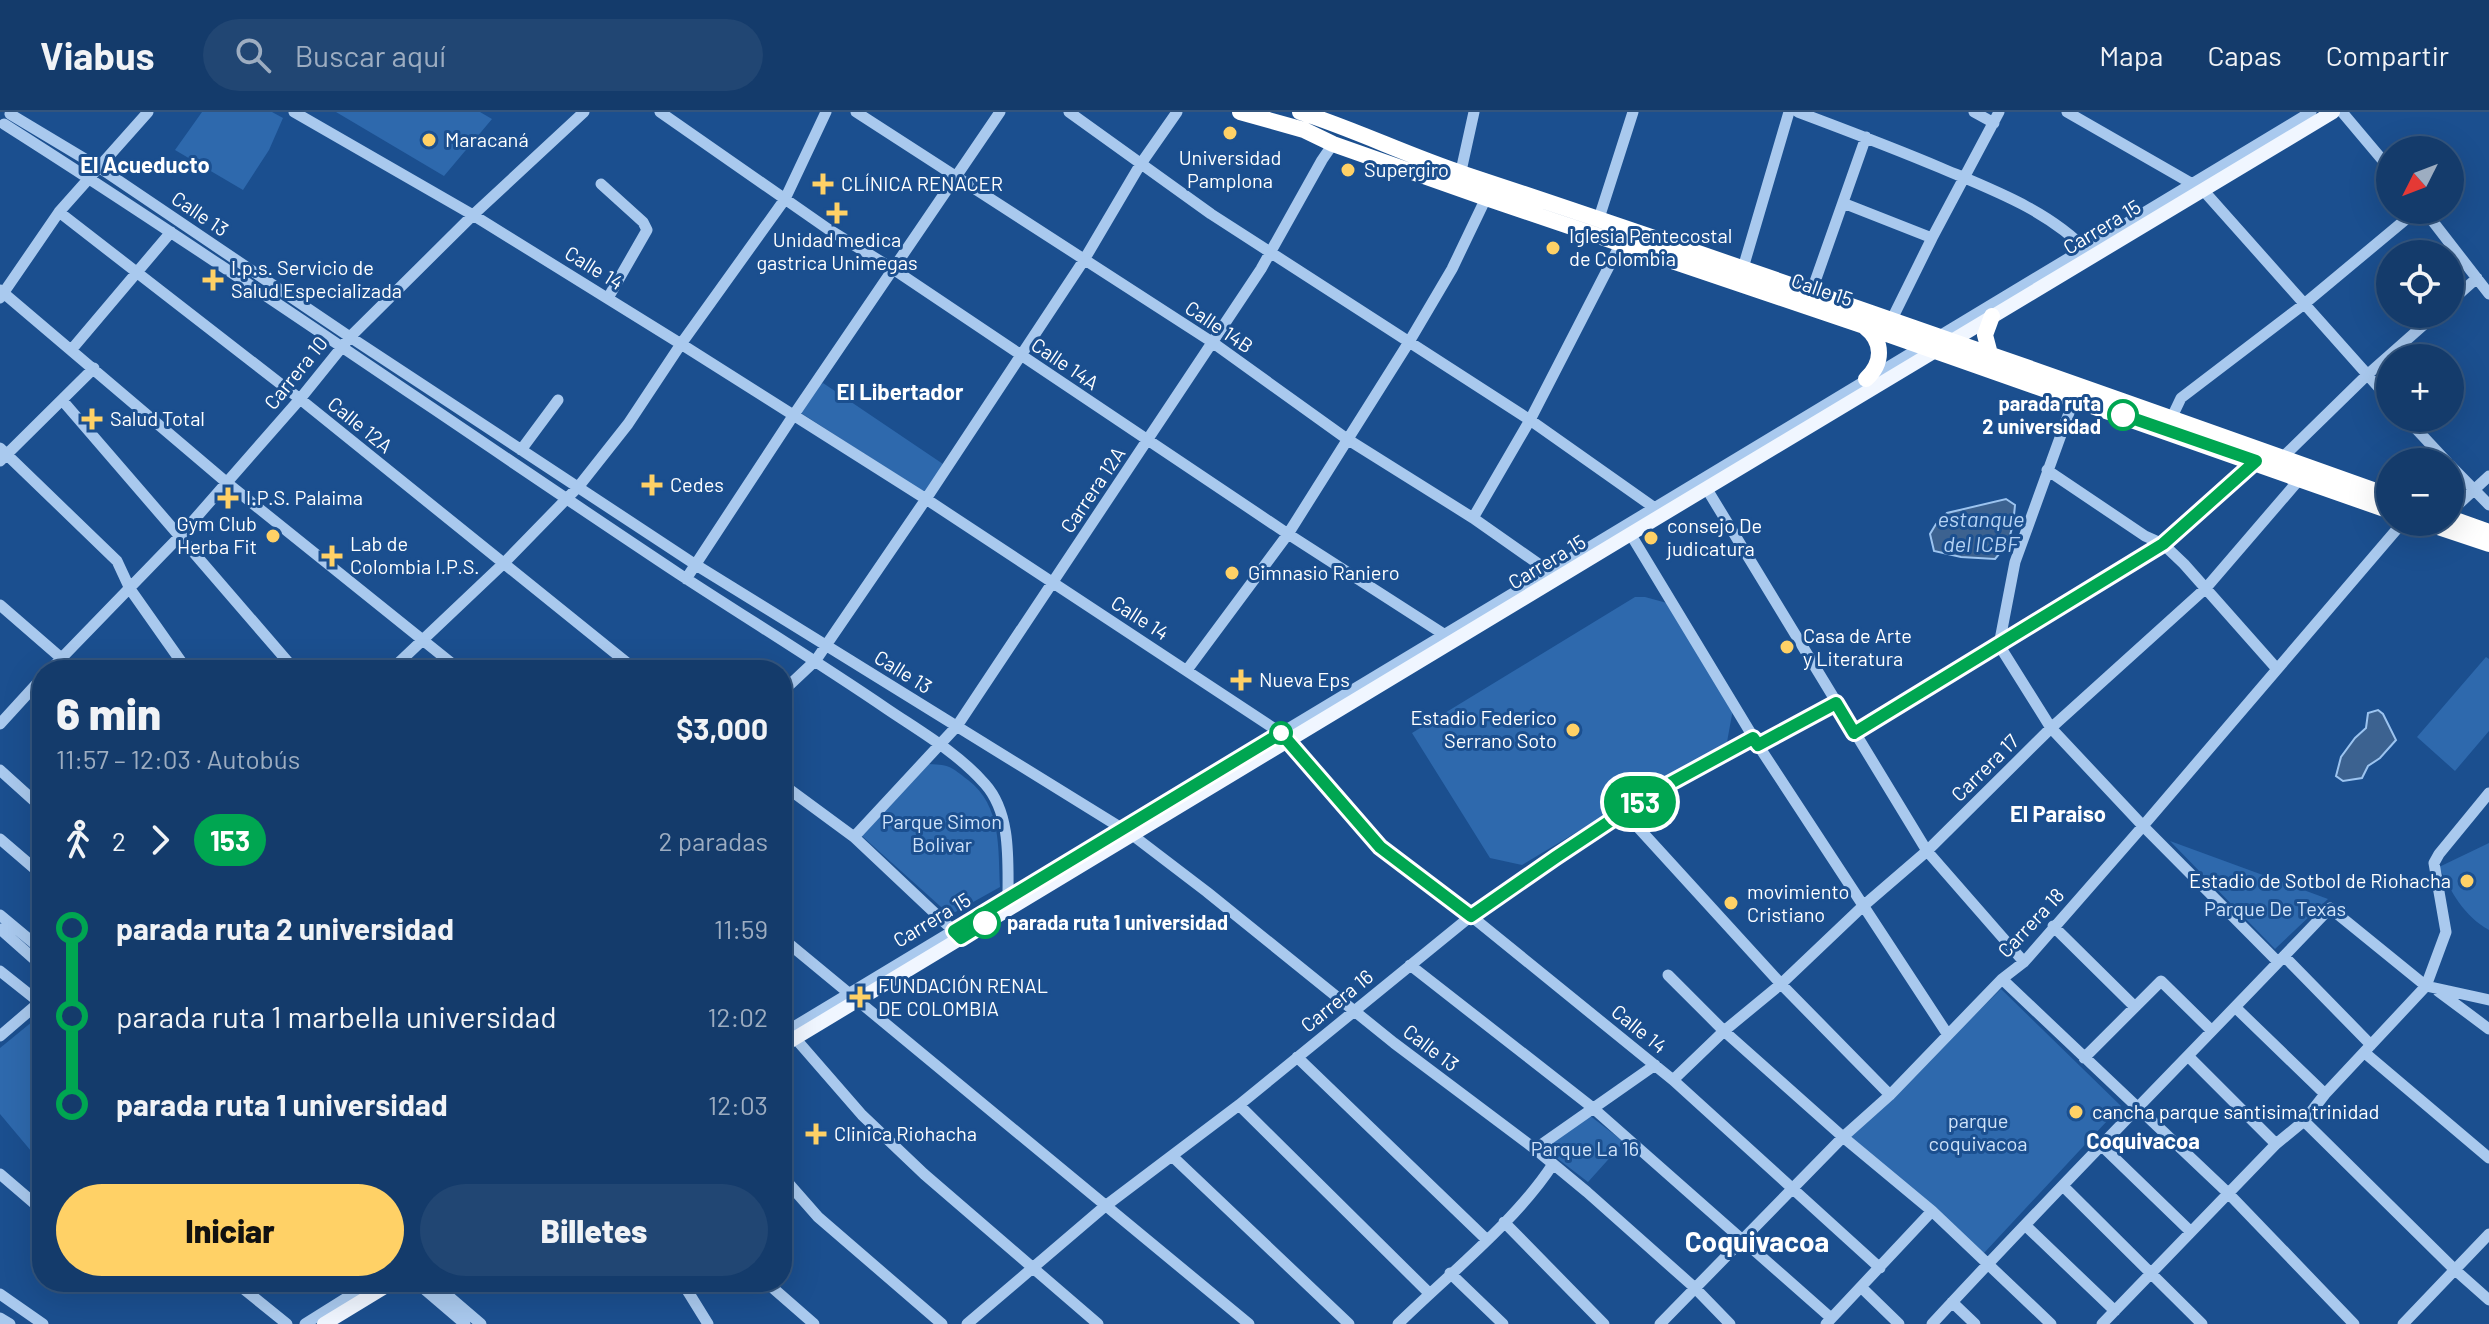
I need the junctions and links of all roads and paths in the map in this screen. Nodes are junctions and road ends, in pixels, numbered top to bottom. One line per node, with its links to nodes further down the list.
1 (148, 112): 26 (street)
2 (294, 112): 37 (street, Calle 14)
3 (584, 112): 37 (street, Carrera 10)
4 (660, 112): 34 (street, Calle 14A)
5 (826, 112): 34 (street)
6 (856, 112): 27 (street, Calle 14B)
7 (1000, 112): 27 (street)
8 (1069, 112): 25 (street)
9 (1177, 112): 25 (street)
10 (1240, 112): 20 (highway, Calle 15)
11 (1474, 112): 30 (street)
12 (1633, 112): 38 (street)
13 (1789, 112): 47 (street)
14 (1798, 112): 22 (street)
15 (1974, 112): 19 (street)
16 (2067, 112): 32 (street)
17 (2342, 112): 24 (street)
18 (2322, 113): 32 (main road, Carrera 15)
19 (1997, 117): 29 (street)
20 (1308, 118): 23 (highway, Calle 15); 30 (highway, Calle 15)
21 (6, 120): 26 (street, Calle 13); 28 (street, Calle 13)
22 (1866, 137): 29 (street); 35 (street)
23 (1333, 144): 30 (highway, Calle 15); 44 (street, Carrera 12A)
24 (2376, 152)
25 (1140, 165): 44 (street); 46 (street)
26 (100, 168): 28 (street); 61 (street, Calle 13)
27 (956, 176): 46 (street, Calle 14B); 48 (street)
28 (88, 177): 36 (street); 41 (street, Calle 13)
29 (1964, 178): 42 (street); 45 (street)
30 (1459, 180): 33 (highway, Calle 15); 38 (highway, Calle 15)
31 (601, 184): 55 (street)
32 (2198, 187): 45 (main road, Carrera 15); 56 (street)
33 (1486, 198): 43 (highway, Calle 15); 63 (street)
34 (785, 199): 48 (street, Calle 14A); 64 (street)
35 (1843, 203): 42 (street); 52 (street)
36 (59, 212): 49 (street, Calle 12A); 53 (street)
37 (473, 215): 55 (street, Calle 14); 61 (street, Carrera 10)
38 (1599, 218): 47 (highway, Calle 15)
39 (2400, 224): 56 (street)
40 (2435, 224): 50 (street)
41 (171, 232): 49 (street); 61 (street, Calle 13)
42 (1932, 238): 58 (street)
43 (1621, 243): 59 (highway, Calle 15); 79 (street)
44 (1272, 251): 62 (street, Carrera 12A); 63 (street)
45 (2088, 253): 57 (main road, Carrera 15); 65 (street, Carrera 15)
46 (1084, 260): 62 (street, Calle 14B); 68 (street)
47 (1743, 268): 52 (highway, Calle 15)
48 (893, 269): 68 (street, Calle 14A); 77 (street)
49 (137, 272): 66 (street); 73 (street, Calle 12A)
50 (2477, 278): 51 (street); 54 (street)
51 (2464, 290)
52 (1811, 293): 58 (highway, Calle 15)
53 (1, 294): 66 (street)
54 (2489, 294)
55 (608, 298): 64 (street, Calle 14)
56 (2303, 305): 70 (street); 78 (street)
57 (1992, 316): 65 (main road, Carrera 15); 67 (highway)
58 (1892, 319): 65 (highway, Calle 15)
59 (1864, 326): 65 (highway, Calle 15); 71 (highway)
60 (2420, 328): 70 (street)
61 (346, 342): 73 (street, Carrera 10); 84 (street, Calle 13); 98 (street, Calle 13)
62 (1212, 342): 81 (street, Calle 14B); 82 (street, Carrera 12A)
63 (1409, 342): 79 (street); 81 (street)
64 (681, 344): 77 (street, Calle 14); 94 (street)
65 (1937, 344): 67 (highway, Calle 15); 71 (street, Carrera 15); 74 (highway, Calle 15); 93 (main road, Carrera 15)
66 (72, 349): 69 (street)
67 (1990, 354): 78 (highway, Calle 15)
68 (1020, 356): 82 (street, Calle 14A); 99 (street)
69 (94, 368): 75 (street); 92 (street)
70 (2367, 375): 72 (street); 86 (street)
71 (1866, 379): 93 (street, Carrera 15)
72 (2376, 385)
73 (300, 399): 92 (street, Carrera 10); 113 (street, Calle 12A)
74 (2074, 399): 87 (highway, Calle 15); 88 (street)
75 (62, 400): 85 (street); 110 (street)
76 (558, 400): 84 (street)
77 (793, 416): 99 (street, Calle 14); 114 (street)
78 (2171, 419): 86 (highway, Calle 15)
79 (1530, 420): 102 (street); 103 (street)
80 (2419, 432): 83 (street)
81 (1347, 439): 103 (street, Calle 14B); 106 (street)
82 (1148, 441): 106 (street, Calle 14A); 117 (street, Carrera 12A)
83 (2433, 448)
84 (521, 450): 94 (street, Calle 13)
85 (2, 454): 119 (street)
86 (2282, 458): 89 (highway, Calle 15)
87 (2256, 461): 89 (highway, Calle 15); 111 (street)
88 (2047, 470): 111 (street); 124 (street)
89 (2305, 473): 96 (highway, Calle 15); 100 (highway, Calle 15); 118 (street, Carrera 17)
90 (2489, 476): 95 (street)
91 (2464, 481): 95 (street)
92 (226, 482): 110 (street, Carrera 10); 122 (street)
93 (1704, 484): 102 (main road, Carrera 15); 137 (street)
94 (579, 486): 98 (street); 114 (street, Calle 13)
95 (2472, 490): 97 (street); 101 (street)
96 (2376, 492)
97 (2464, 498)
98 (566, 499): 113 (street); 116 (street, Calle 13)
99 (926, 499): 117 (street, Calle 14); 123 (street)
100 (2376, 505)
101 (2489, 505)
102 (1658, 511): 107 (main road, Carrera 15); 115 (street, Carrera 15)
103 (1473, 518): 115 (street, Calle 14B)
104 (2464, 523): 105 (highway)
105 (2489, 532)
106 (1288, 534): 121 (street, Calle 14A); 134 (street)
107 (1631, 535): 115 (main road, Carrera 15); 143 (street)
108 (2391, 536): 133 (street, Carrera 18)
109 (2464, 536): 112 (highway)
110 (179, 537): 119 (street, Carrera 10); 128 (street)
111 (2163, 544): 118 (street); 124 (street)
112 (2489, 544)
113 (505, 562): 122 (street); 131 (street, Calle 12A)
114 (696, 565): 116 (street); 123 (street, Calle 13)
115 (1553, 577): 121 (main road, Carrera 15)
116 (686, 579): 132 (street, Calle 13)
117 (1052, 582): 134 (street, Calle 14); 139 (street, Carrera 12A)
118 (2206, 588): 133 (street); 140 (street, Carrera 17)
119 (130, 589): 125 (street, Carrera 10); 127 (street)
120 (0, 605): 125 (street)
121 (1448, 639): 142 (main road, Carrera 15)
122 (424, 640): 129 (street); 130 (street)
123 (826, 645): 132 (street); 139 (street, Calle 13)
124 (1999, 645): 140 (street); 141 (street)
125 (61, 658): 126 (street)
126 (63, 660)
127 (180, 660)
128 (286, 660)
129 (402, 660)
130 (448, 660)
131 (624, 660)
132 (816, 660): 135 (street); 144 (street, Calle 13)
133 (2277, 669): 150 (street, Carrera 18)
134 (1187, 670): 142 (street, Calle 14)
135 (792, 683)
136 (32, 689): 138 (street)
137 (1836, 703): 141 (street); 143 (street, Carrera 16)
138 (0, 724)
139 (957, 726): 144 (street, Carrera 12A); 151 (street, Calle 13)
140 (2051, 728): 150 (street); 154 (street, Carrera 17)
141 (1854, 733): 154 (street)
142 (1284, 737): 151 (main road, Carrera 15); 159 (street, Calle 14)
143 (1755, 742): 149 (street, Carrera 16); 157 (street)
144 (940, 744): 152 (street, Carrera 12A); 156 (street, Calle 13)
145 (0, 770): 148 (street)
146 (792, 791): 152 (street)
147 (2489, 793): 173 (street)
148 (32, 799)
149 (1624, 812): 159 (street, Carrera 16); 172 (street)
150 (2143, 826): 160 (street, Carrera 18); 166 (street)
151 (1126, 831): 156 (street, Carrera 15); 162 (main road, Carrera 15); 180 (street, Calle 13)
152 (854, 837): 162 (street)
153 (0, 839): 155 (street)
154 (1927, 851): 157 (street, Carrera 17); 167 (street)
155 (32, 866)
156 (1008, 897): 162 (street, Carrera 15)
157 (1862, 907): 172 (street, Carrera 17); 185 (street)
158 (0, 915): 163 (street)
159 (1471, 916): 168 (street, Carrera 16); 192 (street, Calle 14)
160 (2053, 926): 167 (street, Carrera 18); 177 (street)
161 (0, 929): 165 (street)
162 (957, 935): 175 (main road, Carrera 15)
163 (32, 942)
164 (792, 946): 175 (street)
165 (32, 957)
166 (2281, 959): 173 (street); 178 (street); 188 (street)
167 (2024, 962): 171 (street, Carrera 18)
168 (1410, 965): 180 (street, Carrera 16); 198 (street)
169 (0, 971): 174 (street)
170 (1668, 975): 182 (street)
171 (2002, 979): 185 (street, Carrera 18); 191 (street)
172 (1781, 984): 182 (street, Carrera 17); 195 (street)
173 (2430, 987): 176 (street); 181 (street); 188 (street)
174 (32, 994)
175 (854, 997): 186 (main road, Carrera 15); 213 (street)
176 (2489, 1000)
177 (2134, 1006): 183 (street); 191 (street)
178 (2235, 1007): 183 (street); 194 (street)
179 (32, 1008): 184 (street)
180 (1355, 1011): 189 (street, Carrera 16); 203 (street, Calle 13)
181 (2489, 1029)
182 (1724, 1031): 193 (street, Carrera 17); 200 (street)
183 (2212, 1031): 190 (street)
184 (1, 1034)
185 (1948, 1035): 195 (street, Carrera 18)
186 (792, 1036)
187 (792, 1046): 222 (street)
188 (2368, 1049): 194 (street); 205 (street)
189 (1297, 1057): 196 (street, Carrera 16); 219 (street)
190 (2189, 1057): 197 (street); 202 (street)
191 (2084, 1058): 197 (street)
192 (1655, 1065): 193 (street, Calle 14); 198 (street)
193 (1673, 1080): 210 (street, Calle 14)
194 (2325, 1094): 199 (street)
195 (1890, 1095): 200 (street, Carrera 18)
196 (1239, 1105): 204 (street, Carrera 16); 236 (street)
197 (2137, 1107): 201 (street); 211 (street)
198 (1593, 1108): 203 (street); 220 (street)
199 (2304, 1121): 202 (street); 224 (street)
200 (1843, 1137): 210 (street, Carrera 18); 214 (street)
201 (2100, 1144): 208 (street); 217 (street)
202 (2276, 1144): 211 (street)
203 (1535, 1149): 206 (street, Calle 13)
204 (1172, 1156): 213 (street, Carrera 16); 258 (street)
205 (2489, 1158)
206 (1553, 1164): 215 (street); 227 (street, Calle 13)
207 (0, 1174): 212 (street)
208 (2063, 1186): 216 (street); 226 (street)
209 (792, 1187): 254 (street)
210 (1793, 1189): 220 (street, Carrera 18); 223 (street, Calle 14)
211 (2228, 1193): 217 (street); 269 (street)
212 (32, 1201)
213 (1104, 1207): 222 (street, Carrera 16); 257 (street)
214 (1932, 1211): 221 (street); 223 (street)
215 (1504, 1222): 219 (street); 260 (street)
216 (2026, 1226): 221 (street); 241 (street)
217 (2191, 1232): 226 (street)
218 (2489, 1234): 224 (street)
219 (1487, 1240): 225 (street)
220 (1742, 1242): 227 (street, Carrera 18); 243 (street)
221 (1989, 1263): 239 (street); 266 (street)
222 (1032, 1268): 255 (street, Carrera 16); 256 (street)
223 (1880, 1268): 228 (street)
224 (2454, 1269): 238 (street); 270 (street)
225 (1450, 1273): 236 (street); 259 (street)
226 (2150, 1274): 241 (street); 268 (street)
227 (1695, 1288): 261 (street, Carrera 18); 262 (street, Calle 13)
228 (1862, 1288): 243 (street); 263 (street)
229 (247, 1292): 247 (street)
230 (356, 1292): 248 (street)
231 (377, 1292): 249 (main road)
232 (431, 1292): 240 (street)
233 (441, 1292): 240 (street)
234 (688, 1292): 252 (street)
235 (777, 1292): 253 (street)
236 (1429, 1293): 245 (street)
237 (0, 1294): 244 (street)
238 (2489, 1300)
239 (1952, 1302): 264 (street); 265 (street)
240 (457, 1310): 250 (street); 251 (street)
241 (2115, 1311): 267 (street)
242 (0, 1318): 246 (street)
243 (1828, 1321)
244 (35, 1322)
245 (1402, 1323)
246 (10, 1324)
247 (287, 1324)
248 (305, 1324)
249 (324, 1324)
250 (465, 1324)
251 (481, 1324)
252 (708, 1324)
253 (814, 1324)
254 (942, 1324)
255 (967, 1324)
256 (1098, 1324)
257 (1249, 1324)
258 (1349, 1324)
259 (1503, 1324)
260 (1604, 1324)
261 (1660, 1324)
262 (1730, 1324)
263 (1899, 1324)
264 (1932, 1324)
265 (1975, 1324)
266 (2051, 1324)
267 (2102, 1324)
268 (2202, 1324)
269 (2354, 1324)
270 (2403, 1324)

